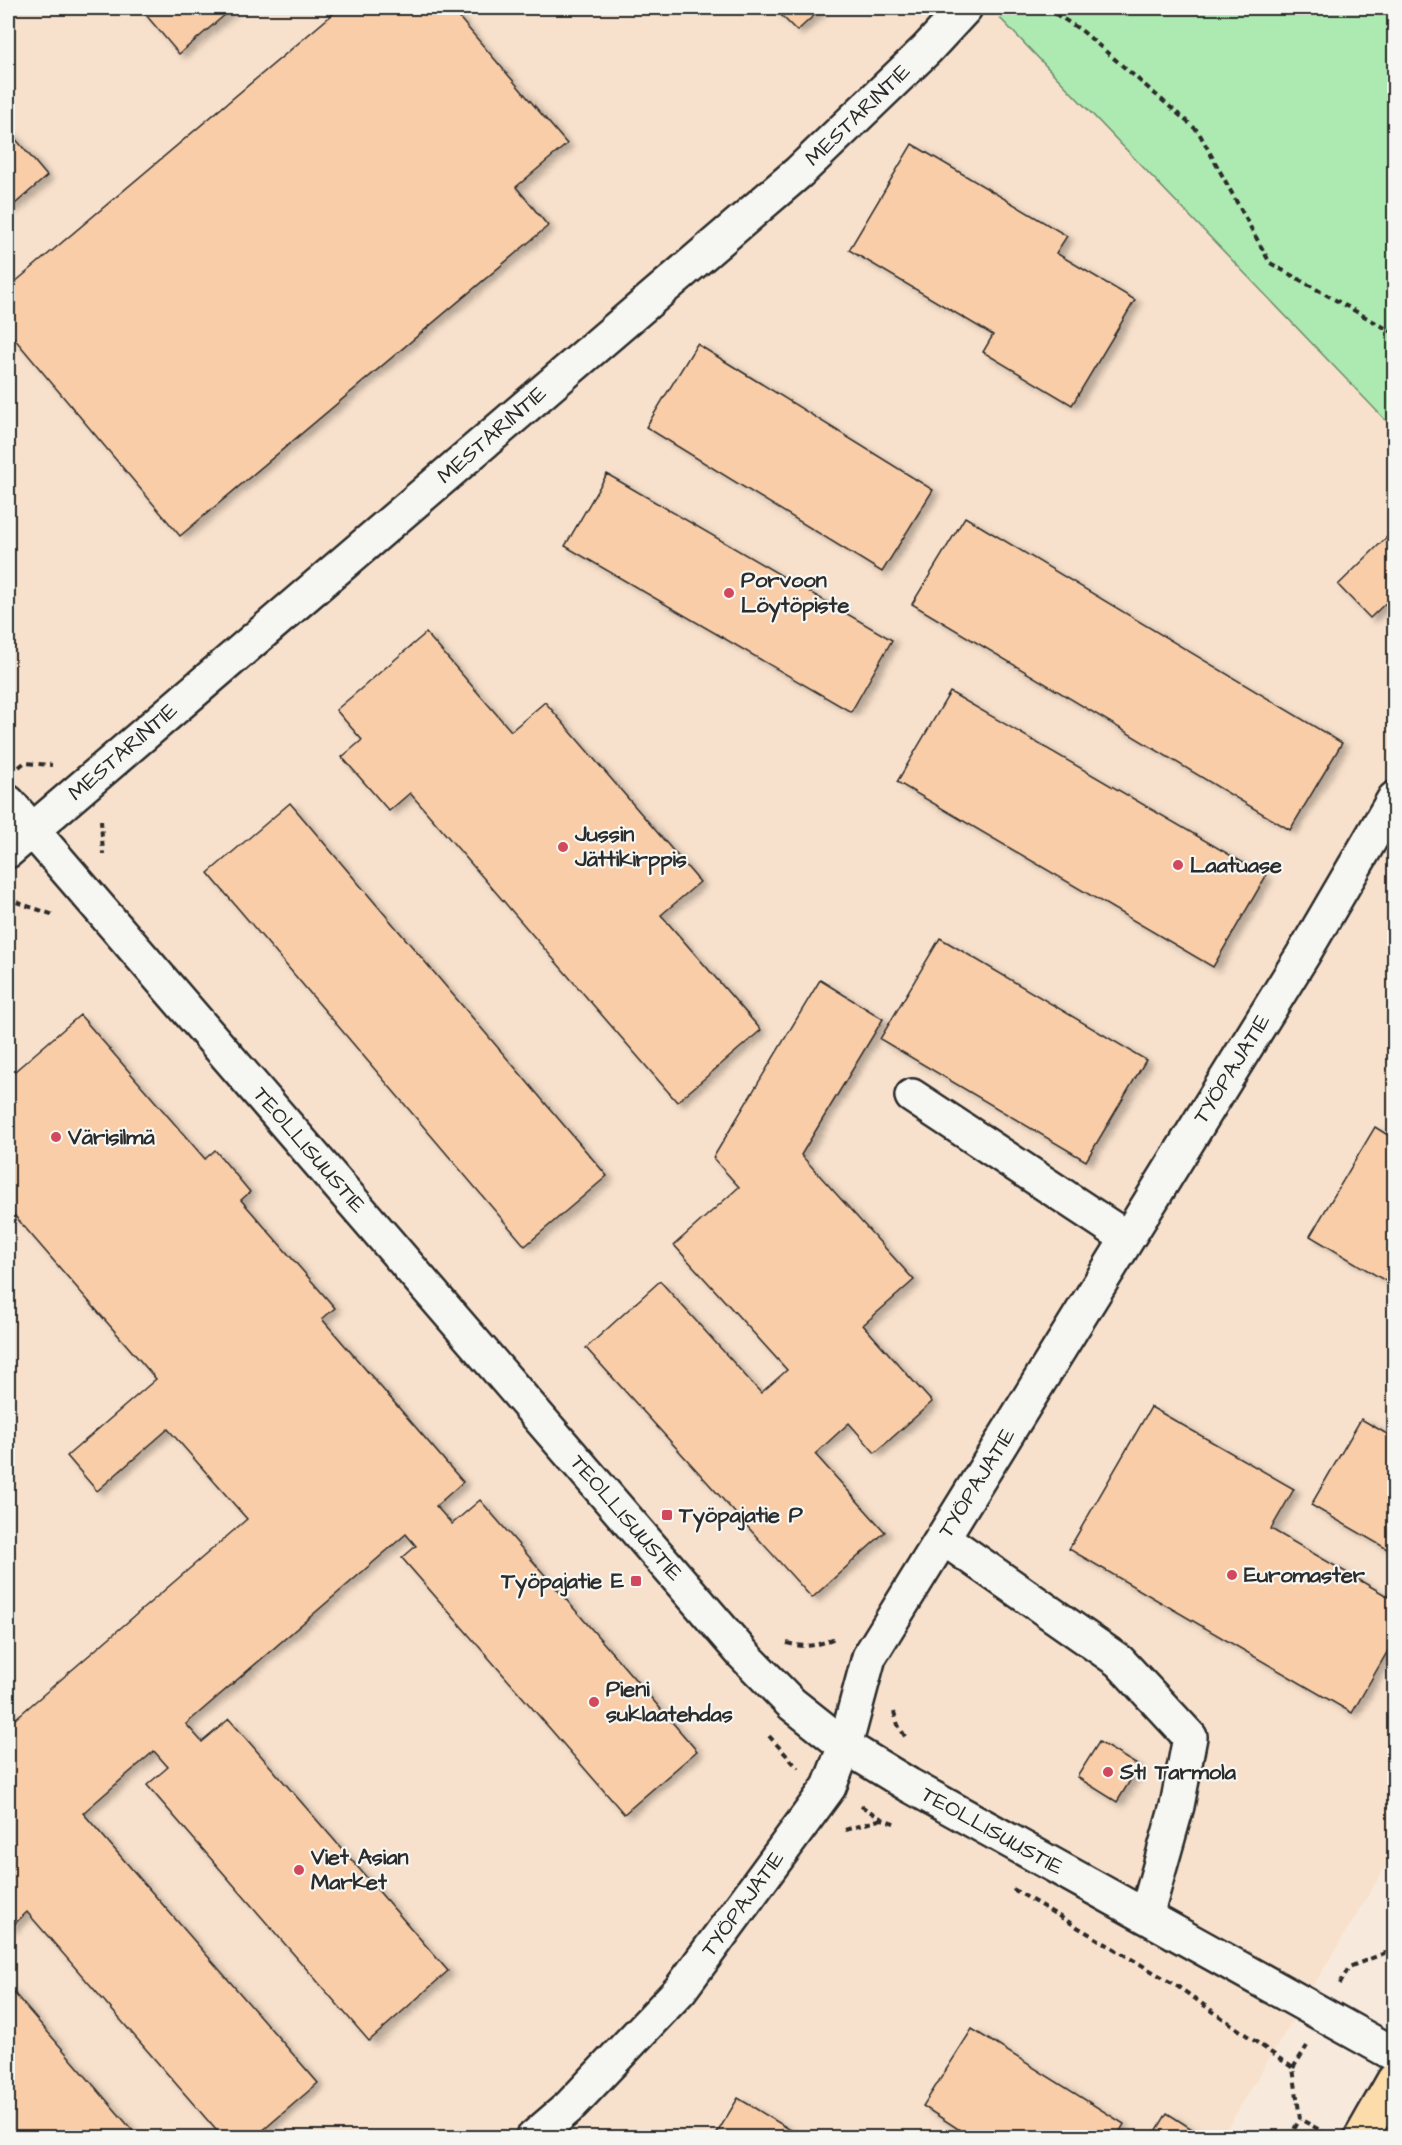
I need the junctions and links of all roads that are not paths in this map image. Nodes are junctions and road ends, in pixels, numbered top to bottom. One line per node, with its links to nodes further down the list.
1 (965, 8): 4 (street, MESTARINTIE)
2 (1395, 799): 6 (street, TYÖPAJATIE)
3 (8, 802): 4 (street, TEOLLISUUSTIE)
4 (19, 840): 8 (street, TEOLLISUUSTIE)
5 (912, 1096): 6 (street)
6 (1127, 1238): 7 (street, TYÖPAJATIE)
7 (943, 1538): 8 (street, TYÖPAJATIE); 9 (street)
8 (845, 1746): 9 (street, TEOLLISUUSTIE); 12 (street, TYÖPAJATIE)
9 (1146, 1916): 10 (street, TEOLLISUUSTIE)
10 (1395, 2054)
11 (1395, 2080): 13 (main road)
12 (533, 2138)
13 (1361, 2138)

